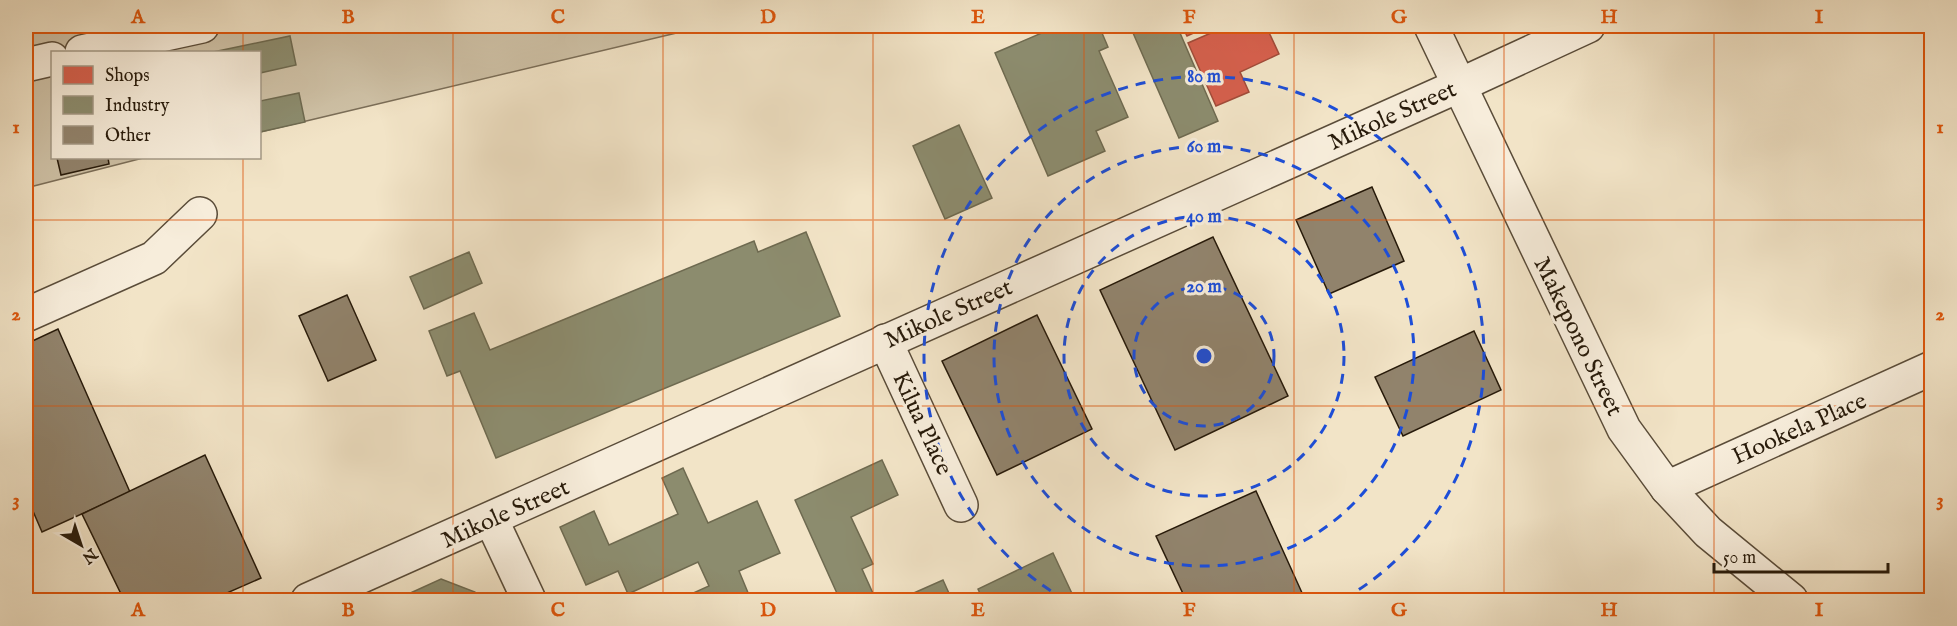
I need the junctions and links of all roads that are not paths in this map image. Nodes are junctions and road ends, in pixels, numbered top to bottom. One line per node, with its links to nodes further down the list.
1 (202, 26): 4 (street)
2 (1431, 26): 7 (street, Makepono Street)
3 (1588, 26): 7 (street, Mikole Street)
4 (87, 51)
5 (51, 59): 6 (street)
6 (26, 65)
7 (1458, 86): 10 (street, Mikole Street); 12 (street, Makepono Street)
8 (200, 214): 9 (street)
9 (26, 315)
10 (885, 342): 13 (street, Kilua Place); 14 (street, Mikole Street)
11 (1932, 368): 12 (street, Hookela Place)
12 (1667, 488): 17 (street, Makepono Street)
13 (961, 505)
14 (491, 519): 15 (street, Mikole Street); 16 (street)
15 (308, 600)
16 (529, 600)
17 (1791, 600)

